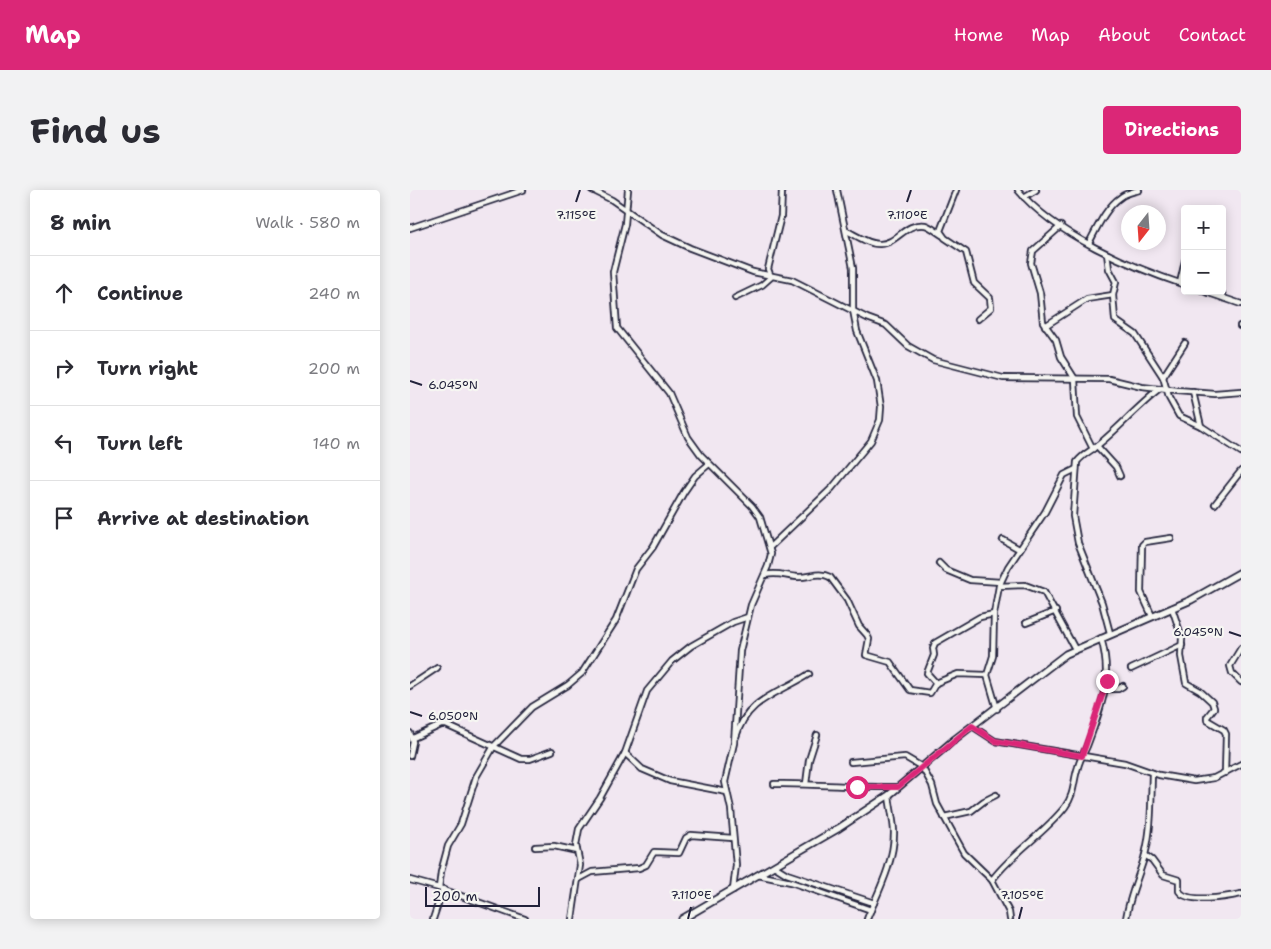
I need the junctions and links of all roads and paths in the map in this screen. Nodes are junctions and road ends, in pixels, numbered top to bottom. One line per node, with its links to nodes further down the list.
1 (523, 190): 15 (street)
2 (592, 190): 12 (street)
3 (628, 190): 11 (street)
4 (782, 190): 20 (street)
5 (837, 190): 16 (street)
6 (956, 190): 17 (street)
7 (1018, 190): 10 (street)
8 (1036, 190): 10 (street)
9 (1140, 190): 18 (street)
10 (1024, 197): 14 (street)
11 (627, 199): 12 (street); 13 (street)
12 (620, 206): 13 (street)
13 (627, 210): 20 (street); 41 (street)
14 (1061, 226): 18 (street); 30 (street)
15 (410, 228)
16 (847, 231): 17 (street); 28 (street)
17 (942, 235): 29 (street)
18 (1089, 243): 19 (street)
19 (1107, 254): 21 (street); 22 (street)
20 (771, 277): 25 (street); 28 (street)
21 (1181, 284)
22 (1113, 295): 30 (street); 32 (street)
23 (1215, 295): 26 (street)
24 (1223, 295): 26 (street)
25 (735, 298)
26 (1224, 298): 27 (street)
27 (1241, 304)
28 (853, 310): 33 (street); 48 (street)
29 (978, 319)
30 (1045, 326): 33 (street)
31 (1185, 343): 32 (street)
32 (1163, 378): 35 (street)
33 (1075, 379): 34 (street); 39 (street)
34 (1160, 389): 35 (street); 39 (street)
35 (1167, 390): 36 (street); 38 (street)
36 (1193, 392): 37 (street); 38 (street)
37 (1241, 392)
38 (1201, 426): 40 (street)
39 (1095, 447): 42 (street); 44 (street)
40 (1241, 452)
41 (709, 464): 48 (street); 80 (street)
42 (1076, 469): 49 (street); 60 (street)
43 (1241, 471): 45 (street)
44 (1120, 476)
45 (1215, 504)
46 (1171, 538): 57 (street)
47 (1003, 540): 49 (street)
48 (770, 546): 52 (street)
49 (1020, 549): 53 (street)
50 (939, 563): 53 (street)
51 (1241, 572): 54 (main road)
52 (765, 575): 58 (street); 70 (street)
53 (1000, 584): 55 (street); 56 (street)
54 (1172, 608): 57 (main road); 62 (street)
55 (1056, 611): 59 (street); 64 (street)
56 (994, 614): 68 (street); 70 (street)
57 (1152, 616): 60 (main road)
58 (748, 617): 79 (street); 82 (street)
59 (1026, 624)
60 (1110, 634): 61 (main road)
61 (1101, 638): 64 (main road); 73 (street)
62 (1182, 646): 66 (street); 89 (street)
63 (1241, 648): 69 (street)
64 (1076, 649): 74 (main road)
65 (437, 668): 71 (street)
66 (1130, 668)
67 (810, 674): 79 (street)
68 (987, 675): 70 (street); 74 (street)
69 (1241, 682)
70 (936, 683)
71 (410, 686)
72 (1123, 686): 73 (street)
73 (1105, 689): 84 (street)
74 (997, 708): 75 (main road)
75 (972, 726): 84 (street); 87 (main road)
76 (410, 733): 78 (street)
77 (817, 735): 91 (street)
78 (413, 738): 80 (street); 83 (street)
79 (734, 743): 93 (street)
80 (494, 746): 81 (street); 107 (street)
81 (552, 751)
82 (625, 753): 93 (street); 99 (street)
83 (410, 756)
84 (1082, 756): 88 (street); 105 (street)
85 (851, 762): 87 (street)
86 (1241, 764): 89 (street)
87 (922, 767): 92 (main road); 96 (street)
88 (1152, 773): 89 (street); 100 (street)
89 (1226, 773)
90 (774, 784): 91 (street)
91 (806, 784): 92 (street)
92 (898, 787): 94 (main road)
93 (727, 792): 97 (street)
94 (889, 795): 101 (main road); 113 (street)
95 (996, 795): 96 (street)
96 (944, 817): 105 (street)
97 (733, 838): 103 (street); 109 (street)
98 (534, 847): 99 (street)
99 (577, 851): 103 (street)
100 (1145, 855): 111 (street); 121 (street)
101 (774, 866): 102 (main road); 106 (street)
102 (758, 875): 108 (street); 109 (main road)
103 (579, 879): 117 (street)
104 (410, 880): 107 (street)
105 (992, 880): 120 (street)
106 (812, 883): 108 (street); 110 (street)
107 (441, 889): 115 (street); 116 (street)
108 (810, 889): 112 (street)
109 (733, 890): 118 (main road)
110 (833, 890): 112 (street); 113 (street)
111 (1241, 894)
112 (830, 896): 114 (street)
113 (874, 903): 114 (street)
114 (871, 910): 119 (street)
115 (433, 919)
116 (525, 919)
117 (572, 919)
118 (682, 919)
119 (867, 919)
120 (1010, 919)
121 (1126, 919)

